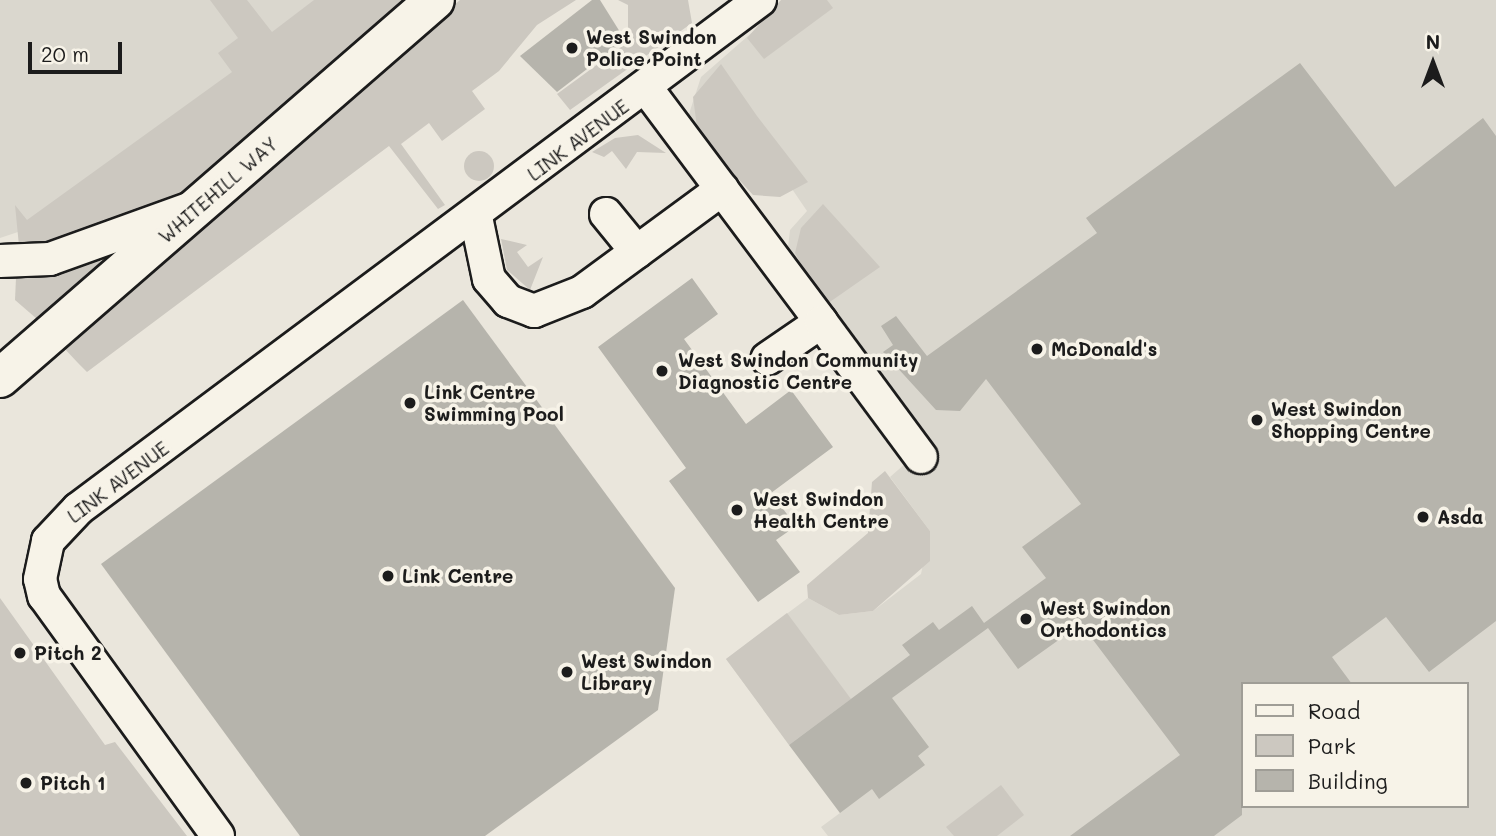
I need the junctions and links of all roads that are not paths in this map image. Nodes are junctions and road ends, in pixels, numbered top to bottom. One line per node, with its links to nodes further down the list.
1 (435, 0): 5 (main road, WHITEHILL WAY)
2 (761, 0): 3 (street, LINK AVENUE)
3 (647, 89): 4 (street, LINK AVENUE); 7 (street, LINK AVENUE)
4 (722, 189): 8 (street); 10 (street, LINK AVENUE)
5 (201, 204): 9 (street); 12 (main road, WHITEHILL WAY)
6 (606, 214): 8 (street)
7 (476, 217): 8 (street); 14 (street, LINK AVENUE)
8 (637, 252)
9 (0, 261)
10 (821, 322): 11 (street); 13 (street, LINK AVENUE)
11 (767, 359)
12 (0, 378)
13 (921, 457)
14 (218, 836)

